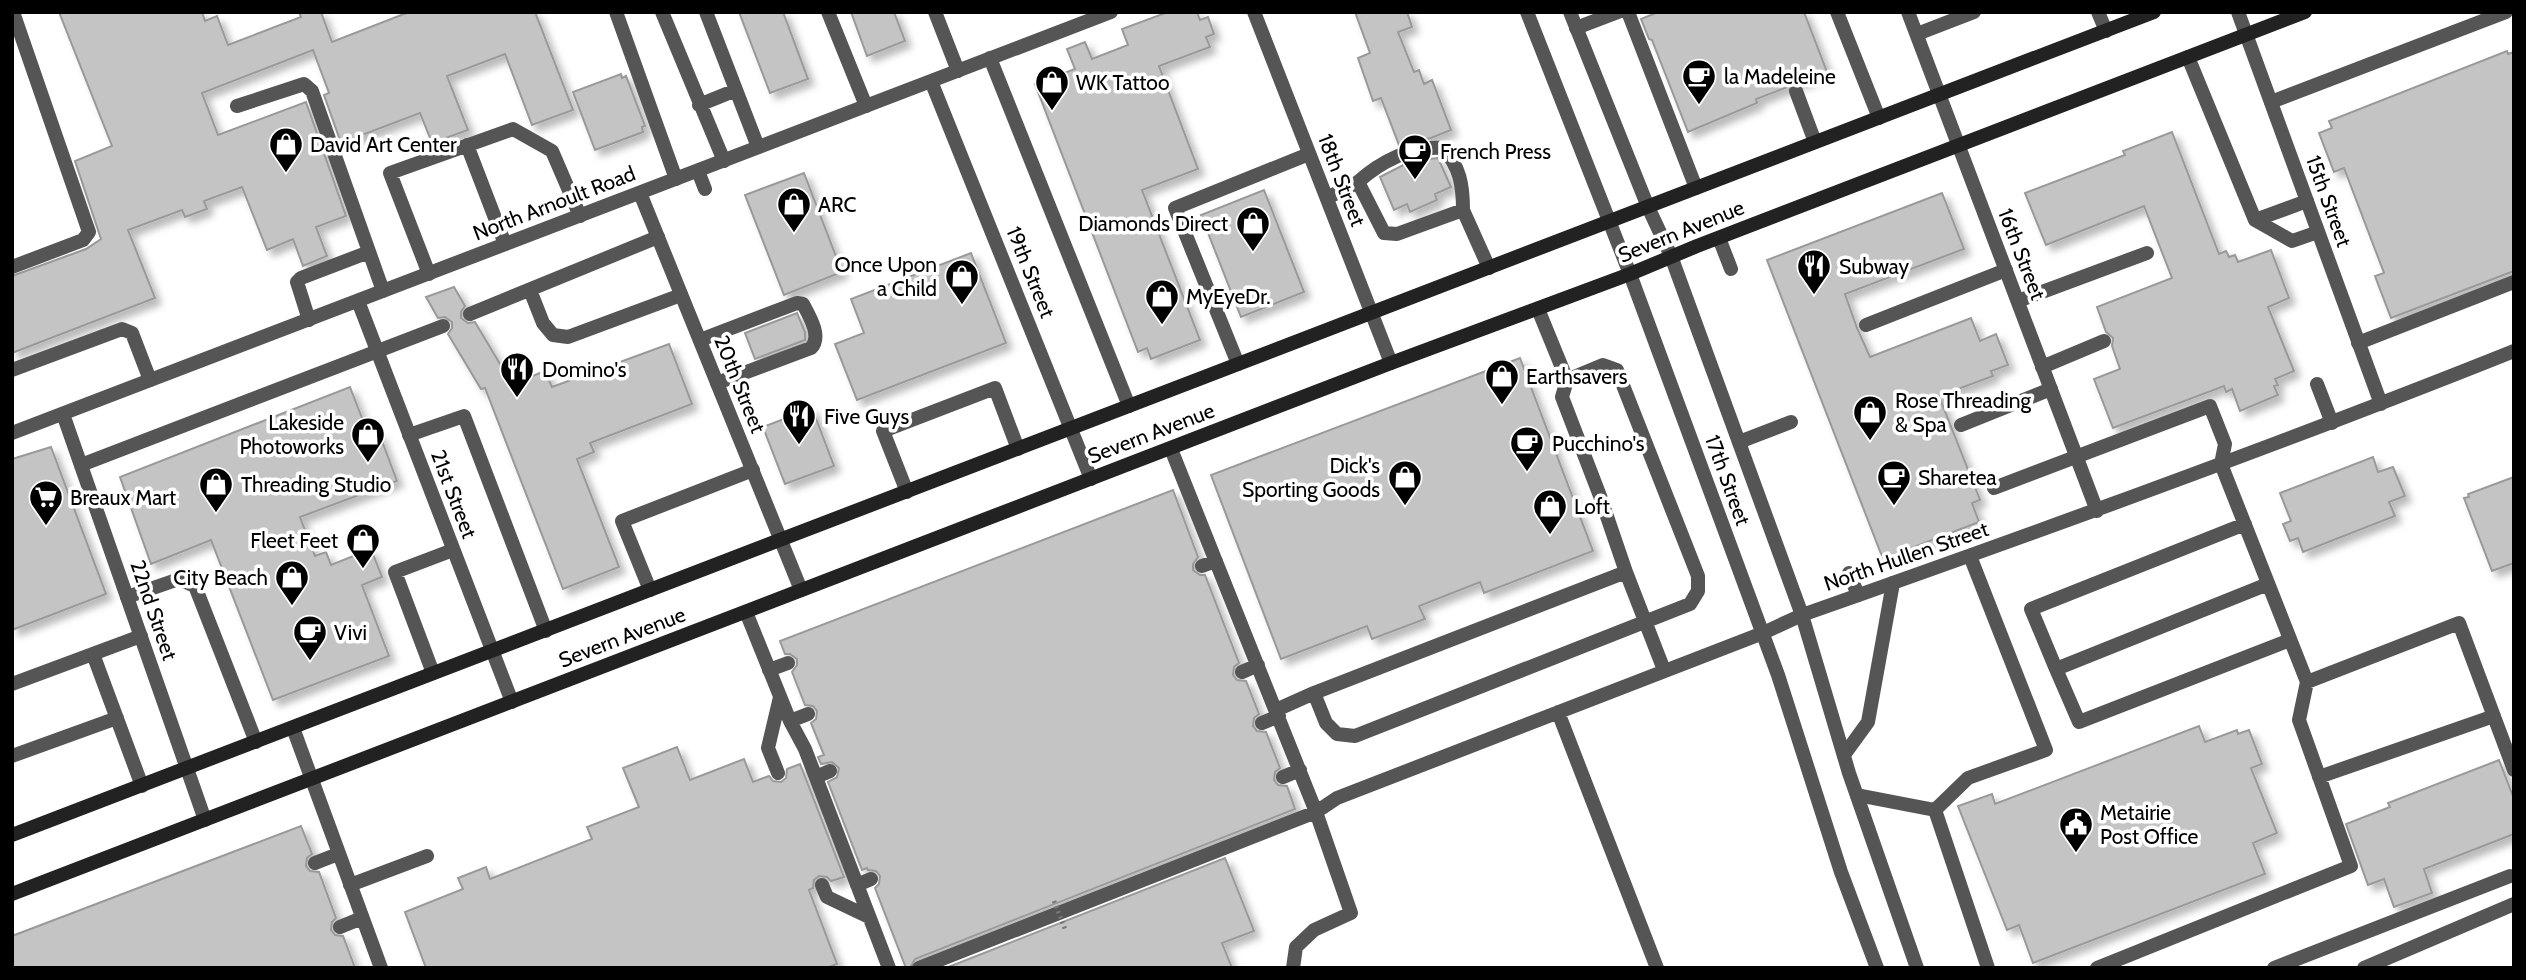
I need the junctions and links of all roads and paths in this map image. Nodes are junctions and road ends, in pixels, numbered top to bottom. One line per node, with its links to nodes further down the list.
1 (13, 12): 63 (street)
2 (616, 12): 44 (street)
3 (662, 12): 33 (street)
4 (706, 12): 29 (street)
5 (828, 12): 35 (street)
6 (934, 12): 27 (street)
7 (1111, 12): 26 (street, North Arnoult Road)
8 (1254, 12): 41 (street, 18th Street)
9 (1527, 12): 55 (street, 17th Street)
10 (1570, 12): 21 (street, 17th Street)
11 (1618, 12): 21 (street)
12 (1628, 12): 46 (street)
13 (1837, 12): 36 (street)
14 (1908, 12): 23 (street, 16th Street)
15 (1974, 12): 23 (street)
16 (2098, 12): 22 (street)
17 (2154, 12): 22 (street, Severn Avenue)
18 (2238, 12): 24 (street, 15th Street)
19 (2305, 12): 24 (street, Severn Avenue)
20 (2506, 12): 32 (street)
21 (1576, 27): 51 (street, 17th Street)
22 (2106, 31): 31 (street, Severn Avenue)
23 (1917, 34): 31 (street, 16th Street)
24 (2246, 35): 25 (street, Severn Avenue); 32 (street, 15th Street)
25 (2188, 57): 39 (street, Severn Avenue); 54 (street)
26 (990, 58): 27 (street, North Arnoult Road); 96 (street)
27 (958, 71): 28 (street, North Arnoult Road)
28 (931, 81): 35 (street, North Arnoult Road); 101 (street, 19th Street)
29 (736, 90): 33 (street); 40 (street)
30 (1796, 91): 37 (street)
31 (1939, 95): 36 (street, Severn Avenue); 39 (street, 16th Street)
32 (2271, 102): 50 (street, 15th Street)
33 (699, 105): 42 (street)
34 (236, 106): 60 (street)
35 (866, 106): 40 (street, North Arnoult Road)
36 (1880, 118): 37 (street, Severn Avenue)
37 (1815, 142): 46 (street, Severn Avenue)
38 (467, 145): 53 (street); 59 (street); 67 (street)
39 (1959, 145): 58 (street, Severn Avenue); 66 (street, 16th Street)
40 (758, 147): 42 (street, North Arnoult Road)
41 (1309, 154): 49 (street, 18th Street); 87 (street)
42 (724, 160): 43 (street, North Arnoult Road)
43 (698, 171): 44 (street, North Arnoult Road); 47 (street)
44 (676, 179): 48 (street, North Arnoult Road)
45 (1358, 182): 49 (street); 52 (street); 52 (street)
46 (1696, 188): 51 (street, Severn Avenue)
47 (705, 189)
48 (640, 193): 53 (street, North Arnoult Road); 57 (street, 20th Street)
49 (1327, 198): 76 (street, 18th Street)
50 (2307, 201): 54 (street); 56 (street, 15th Street)
51 (1648, 207): 55 (street, Severn Avenue); 62 (street, 17th Street)
52 (1462, 210): 64 (street)
53 (580, 216): 59 (street, North Arnoult Road)
54 (2255, 220): 56 (street)
55 (1609, 221): 64 (street, Severn Avenue); 68 (street, 17th Street)
56 (2318, 232): 83 (street, 15th Street)
57 (658, 237): 70 (street); 72 (street, 20th Street)
58 (1718, 238): 62 (street, Severn Avenue); 65 (street)
59 (505, 244): 67 (street, North Arnoult Road)
60 (369, 252): 71 (street); 78 (street)
61 (2147, 253): 74 (street)
62 (1671, 256): 68 (street, Severn Avenue); 104 (street, 17th Street)
63 (12, 267)
64 (1489, 268): 76 (street, Severn Avenue)
65 (1731, 269)
66 (2006, 270): 74 (street, 16th Street); 79 (street)
67 (429, 274): 71 (street, North Arnoult Road)
68 (1630, 274): 75 (street, Severn Avenue); 135 (street, 17th Street)
69 (2514, 282): 83 (street)
70 (530, 290): 72 (street); 77 (street)
71 (383, 291): 73 (street, North Arnoult Road)
72 (681, 295): 81 (street, 20th Street)
73 (358, 301): 78 (street, North Arnoult Road); 84 (street, 21st Street)
74 (2018, 301): 88 (street, 16th Street)
75 (1538, 309): 86 (street, Severn Avenue); 91 (street)
76 (1372, 313): 86 (street, 18th Street); 87 (street, Severn Avenue)
77 (470, 314)
78 (309, 320): 90 (street, North Arnoult Road)
79 (1866, 325)
80 (443, 326): 84 (street)
81 (700, 340): 92 (street, 20th Street); 92 (street)
82 (2104, 341): 88 (street)
83 (2358, 342): 95 (street, 15th Street)
84 (377, 351): 103 (street, 21st Street); 109 (street)
85 (2514, 351): 95 (street, North Hullen Street)
86 (1391, 363): 106 (street, Severn Avenue)
87 (1238, 364): 96 (street, Severn Avenue)
88 (2042, 367): 94 (street, 16th Street)
89 (12, 370): 90 (street)
90 (150, 380): 97 (street, North Arnoult Road)
91 (1567, 380): 121 (street); 133 (street)
92 (717, 383): 110 (street, 20th Street)
93 (2317, 384): 99 (street)
94 (2051, 389): 100 (street); 107 (street, 16th Street)
95 (2381, 404): 99 (street, North Hullen Street)
96 (1129, 406): 101 (street, Severn Avenue)
97 (63, 414): 102 (street, North Arnoult Road); 109 (street, 22nd Street)
98 (1791, 422): 104 (street)
99 (2332, 423): 108 (street, North Hullen Street)
100 (1961, 425)
101 (1071, 429): 105 (street, Severn Avenue); 111 (street, 19th Street)
102 (12, 433)
103 (409, 435): 117 (street, 21st Street); 134 (street)
104 (1739, 442): 131 (street, 17th Street)
105 (1018, 449): 113 (street, Severn Avenue); 113 (street)
106 (1171, 449): 111 (street, Severn Avenue); 119 (street)
107 (2076, 457): 108 (street); 112 (street); 114 (street, 16th Street)
108 (2221, 464): 114 (street, North Hullen Street); 115 (street)
109 (81, 465): 128 (street, 22nd Street)
110 (753, 470): 116 (street, 20th Street); 125 (street)
111 (1091, 479): 126 (street, Severn Avenue)
112 (1994, 488)
113 (907, 492): 116 (street, Severn Avenue)
114 (2097, 511): 118 (street, North Hullen Street)
115 (2245, 524): 124 (street); 142 (street)
116 (781, 540): 125 (street, Severn Avenue); 126 (street, 20th Street)
117 (453, 550): 138 (street, 21st Street); 146 (street)
118 (1970, 556): 123 (street, North Hullen Street); 174 (street)
119 (1216, 561): 120 (street); 130 (street)
120 (1202, 566)
121 (1626, 572): 133 (street); 149 (street)
122 (1849, 573): 127 (street)
123 (1893, 583): 127 (street, North Hullen Street); 161 (street)
124 (2269, 584): 137 (street); 142 (street)
125 (650, 590): 134 (street, Severn Avenue)
126 (802, 590): 129 (street, Severn Avenue)
127 (1858, 595): 131 (street, North Hullen Street)
128 (127, 597): 136 (street, 22nd Street); 160 (street)
129 (746, 612): 143 (street); 151 (street, Severn Avenue)
130 (1237, 612): 132 (street); 141 (street)
131 (1802, 615): 135 (street, North Hullen Street); 161 (street, 17th Street)
132 (1222, 618)
133 (1645, 621): 144 (street); 149 (street)
134 (546, 631): 138 (street, Severn Avenue)
135 (1763, 633): 144 (street, North Hullen Street); 202 (street, 17th Street)
136 (141, 636): 139 (street); 163 (street, 22nd Street)
137 (2290, 640): 142 (street); 147 (street)
138 (492, 651): 146 (street, Severn Avenue); 151 (street, 21st Street)
139 (93, 654): 148 (street); 156 (street)
140 (788, 663): 143 (street)
141 (1258, 665): 145 (street); 153 (street)
142 (2056, 669)
143 (769, 670): 150 (street)
144 (1664, 670): 152 (street, North Hullen Street)
145 (1242, 672)
146 (433, 673): 159 (street, Severn Avenue)
147 (2307, 682): 155 (street); 169 (street)
148 (12, 684)
149 (1314, 693): 153 (street)
150 (780, 697): 157 (street); 167 (street)
151 (512, 702): 171 (street, Severn Avenue)
152 (1558, 712): 175 (street, North Hullen Street); 201 (street)
153 (1277, 713): 158 (street); 164 (street)
154 (808, 714): 157 (street)
155 (2494, 716): 165 (street); 169 (street)
156 (117, 719): 162 (street); 172 (street)
157 (790, 721): 170 (street)
158 (1262, 723)
159 (293, 728): 160 (street, Severn Avenue); 171 (street)
160 (256, 742): 163 (street, Severn Avenue)
161 (1844, 755): 173 (street, 17th Street)
162 (12, 757)
163 (187, 768): 172 (street, Severn Avenue); 176 (street, 22nd Street)
164 (1300, 770): 168 (street); 175 (street)
165 (2514, 770)
166 (830, 771): 170 (street)
167 (778, 773)
168 (1283, 777)
169 (2319, 777): 205 (street)
170 (816, 778): 178 (street)
171 (311, 779): 176 (street, Severn Avenue); 180 (street)
172 (142, 786): 179 (street, Severn Avenue)
173 (1857, 795): 174 (street); 203 (street, 17th Street)
174 (1935, 810): 204 (street)
175 (1317, 812): 199 (street, North Hullen Street); 200 (street)
176 (205, 820): 188 (street, Severn Avenue)
177 (850, 824): 178 (street)
178 (836, 831): 187 (street)
179 (12, 835)
180 (338, 854): 182 (street); 185 (street)
181 (427, 856): 185 (street)
182 (315, 863)
183 (2510, 876): 206 (street)
184 (871, 879): 187 (street)
185 (350, 885): 192 (street)
186 (822, 885): 191 (street)
187 (857, 885): 191 (street)
188 (12, 894)
189 (1054, 901): 194 (path, bridge)
190 (2514, 904): 207 (street)
191 (869, 917): 196 (street)
192 (362, 918): 193 (street); 197 (street)
193 (340, 927)
194 (1065, 929)
195 (892, 933): 196 (street)
196 (878, 939): 198 (street)
197 (381, 968)
198 (889, 968)
199 (919, 968)
200 (1293, 968)
201 (1657, 968)
202 (1877, 968)
203 (1917, 968)
204 (1988, 968)
205 (2097, 968)
206 (2274, 968)
207 (2364, 968)

